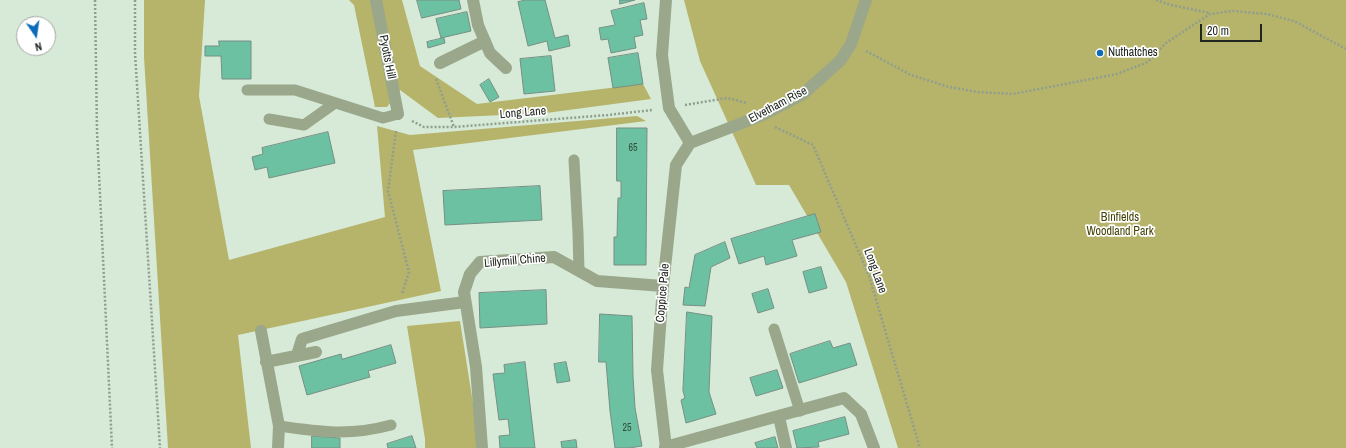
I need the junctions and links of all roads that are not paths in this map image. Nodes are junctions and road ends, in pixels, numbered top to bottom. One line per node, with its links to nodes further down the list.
1 (376, 0): 10 (street, Pyotts Hill)
2 (473, 0): 5 (street)
3 (666, 0): 12 (street)
4 (866, 0): 12 (street, Elvetham Rise)
5 (485, 41): 6 (street); 7 (street)
6 (440, 63)
7 (506, 68)
8 (247, 90): 9 (lane)
9 (335, 103): 10 (lane); 11 (lane)
10 (398, 114)
11 (269, 119)
12 (690, 143): 15 (street, Coppice Pale)
13 (574, 160): 14 (lane)
14 (579, 271): 15 (street, Lillymill Chine); 16 (street, Lillymill Chine)
15 (663, 286): 28 (street, Coppice Pale)
16 (466, 302): 20 (street); 27 (street, Lillymill Chine)
17 (774, 329): 22 (lane)
18 (261, 331): 21 (street)
19 (316, 352): 20 (street)
20 (297, 355): 21 (street)
21 (266, 362): 25 (street)
22 (800, 411): 23 (street, Coppice Pale); 30 (street, Coppice Pale)
23 (779, 417): 28 (street, Coppice Pale); 29 (street)
24 (391, 424): 25 (lane)
25 (279, 426): 26 (street)
26 (278, 448)
27 (482, 448)
28 (666, 448)
29 (786, 448)
30 (874, 448)

